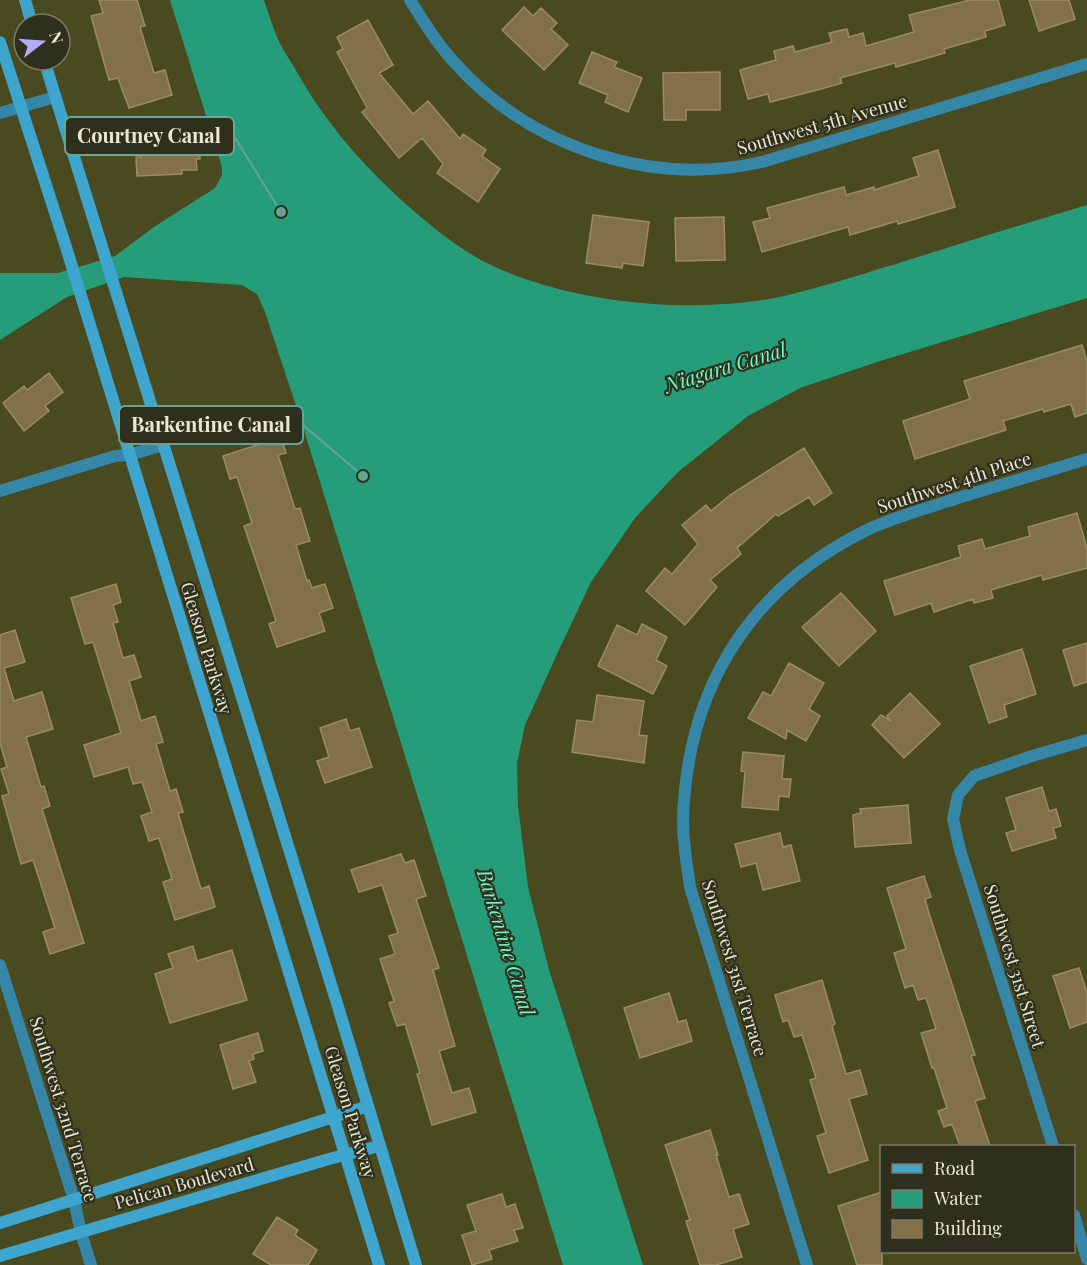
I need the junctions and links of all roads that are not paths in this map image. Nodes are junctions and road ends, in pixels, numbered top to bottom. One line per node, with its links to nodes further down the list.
1 (410, 0): 3 (street, Southwest 5th Avenue)
2 (0, 42): 6 (main road, Gleason Parkway)
3 (1087, 64)
4 (48, 72): 5 (main road, Gleason Parkway)
5 (55, 96): 6 (street); 8 (main road, Gleason Parkway)
6 (21, 108): 7 (street); 9 (main road, Gleason Parkway)
7 (0, 113)
8 (163, 445): 9 (street); 15 (main road, Gleason Parkway)
9 (129, 455): 11 (street); 16 (main road, Gleason Parkway)
10 (1087, 459): 12 (street, Southwest 4th Place)
11 (0, 491)
12 (715, 677): 29 (street, Southwest 31st Terrace)
13 (1087, 740): 17 (street, Southwest 31st Street)
14 (0, 965): 20 (street, Southwest 32nd Terrace)
15 (368, 1106): 16 (main road, Pelican Boulevard); 18 (main road, Gleason Parkway)
16 (333, 1116): 19 (main road, Gleason Parkway); 20 (main road, Pelican Boulevard)
17 (1053, 1145)
18 (379, 1146): 19 (main road, Pelican Boulevard); 28 (main road, Gleason Parkway)
19 (346, 1154): 23 (main road, Pelican Boulevard); 27 (main road, Gleason Parkway)
20 (74, 1200): 22 (main road, Pelican Boulevard); 23 (street, Southwest 32nd Terrace)
21 (1075, 1218): 25 (street)
22 (0, 1223)
23 (81, 1233): 24 (main road, Pelican Boulevard); 26 (street, Southwest 32nd Terrace)
24 (0, 1256)
25 (1087, 1259)
26 (91, 1265)
27 (379, 1265)
28 (416, 1265)
29 (807, 1265)

